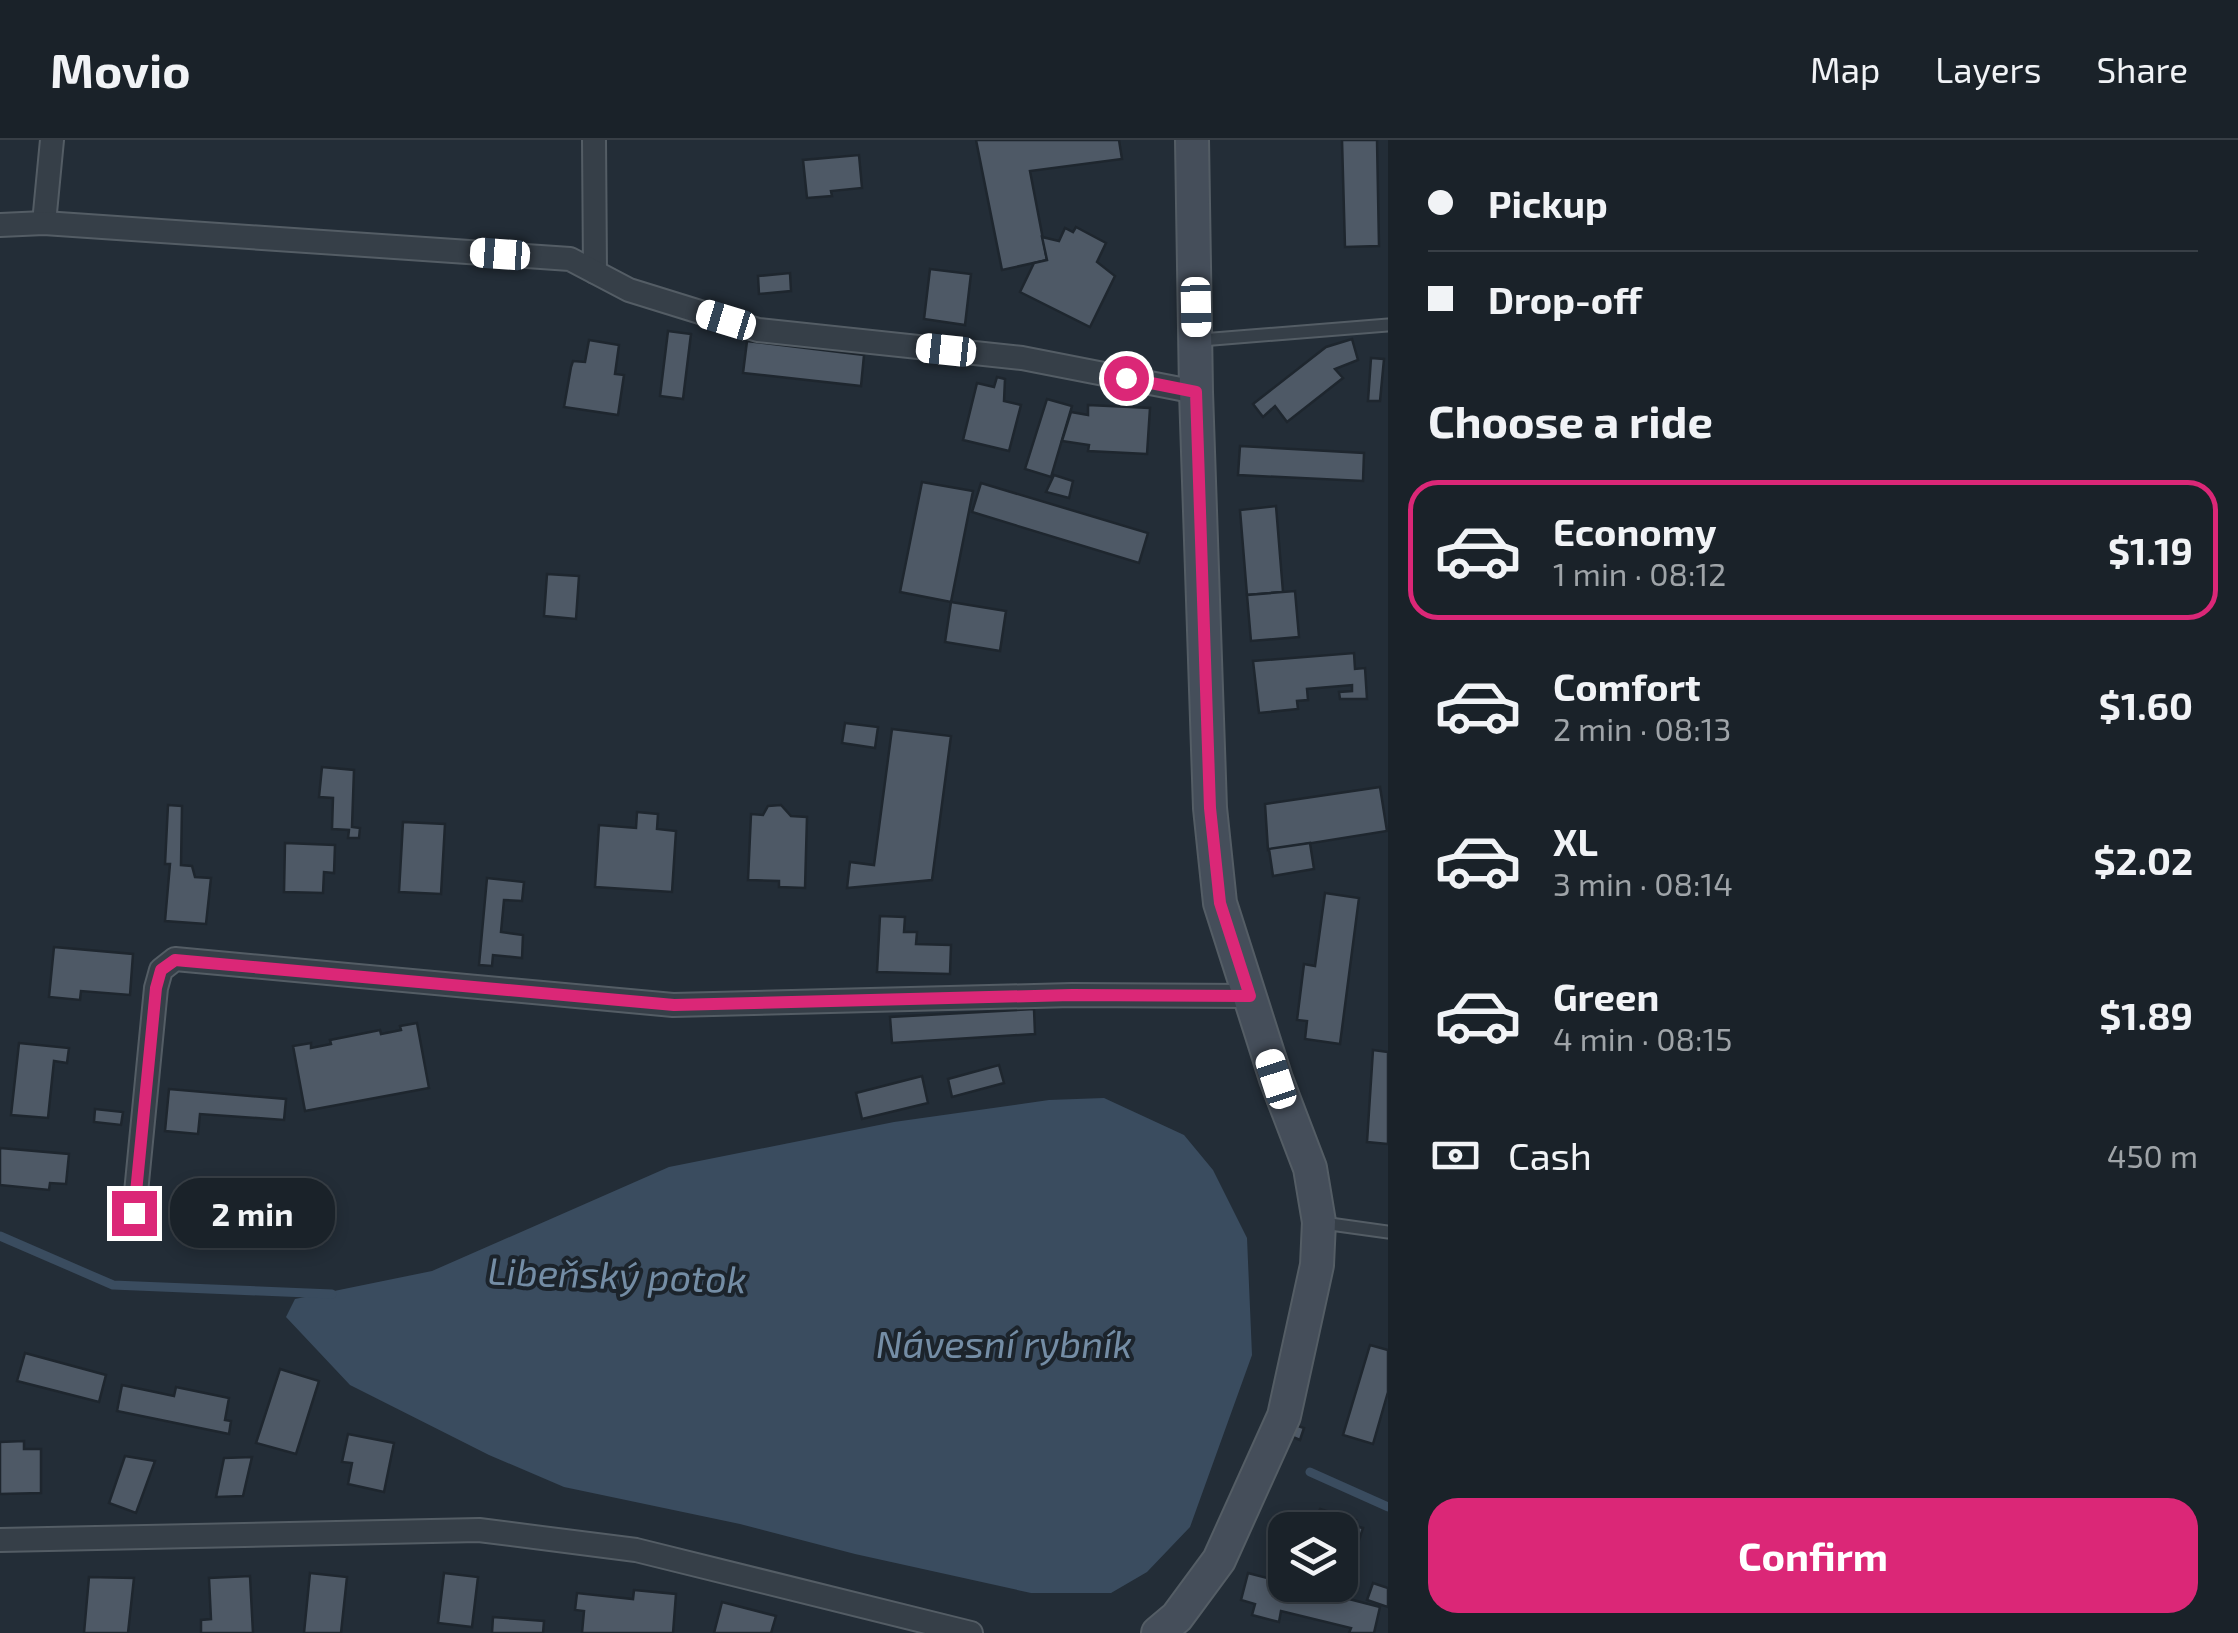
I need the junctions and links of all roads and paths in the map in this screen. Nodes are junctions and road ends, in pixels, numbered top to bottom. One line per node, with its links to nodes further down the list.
1 (52, 140): 4 (street)
2 (594, 140): 6 (street)
3 (1192, 140): 8 (street)
4 (44, 224): 5 (street); 6 (street)
5 (0, 225)
6 (594, 272): 9 (street)
7 (1388, 326): 8 (lane)
8 (1196, 340): 9 (street)
9 (1196, 392): 10 (street)
10 (1250, 996): 11 (street); 12 (street)
11 (134, 1213)
12 (1319, 1222): 13 (lane); 16 (street)
13 (1388, 1232)
14 (0, 1540): 15 (street)
15 (971, 1633)
16 (1158, 1633)

